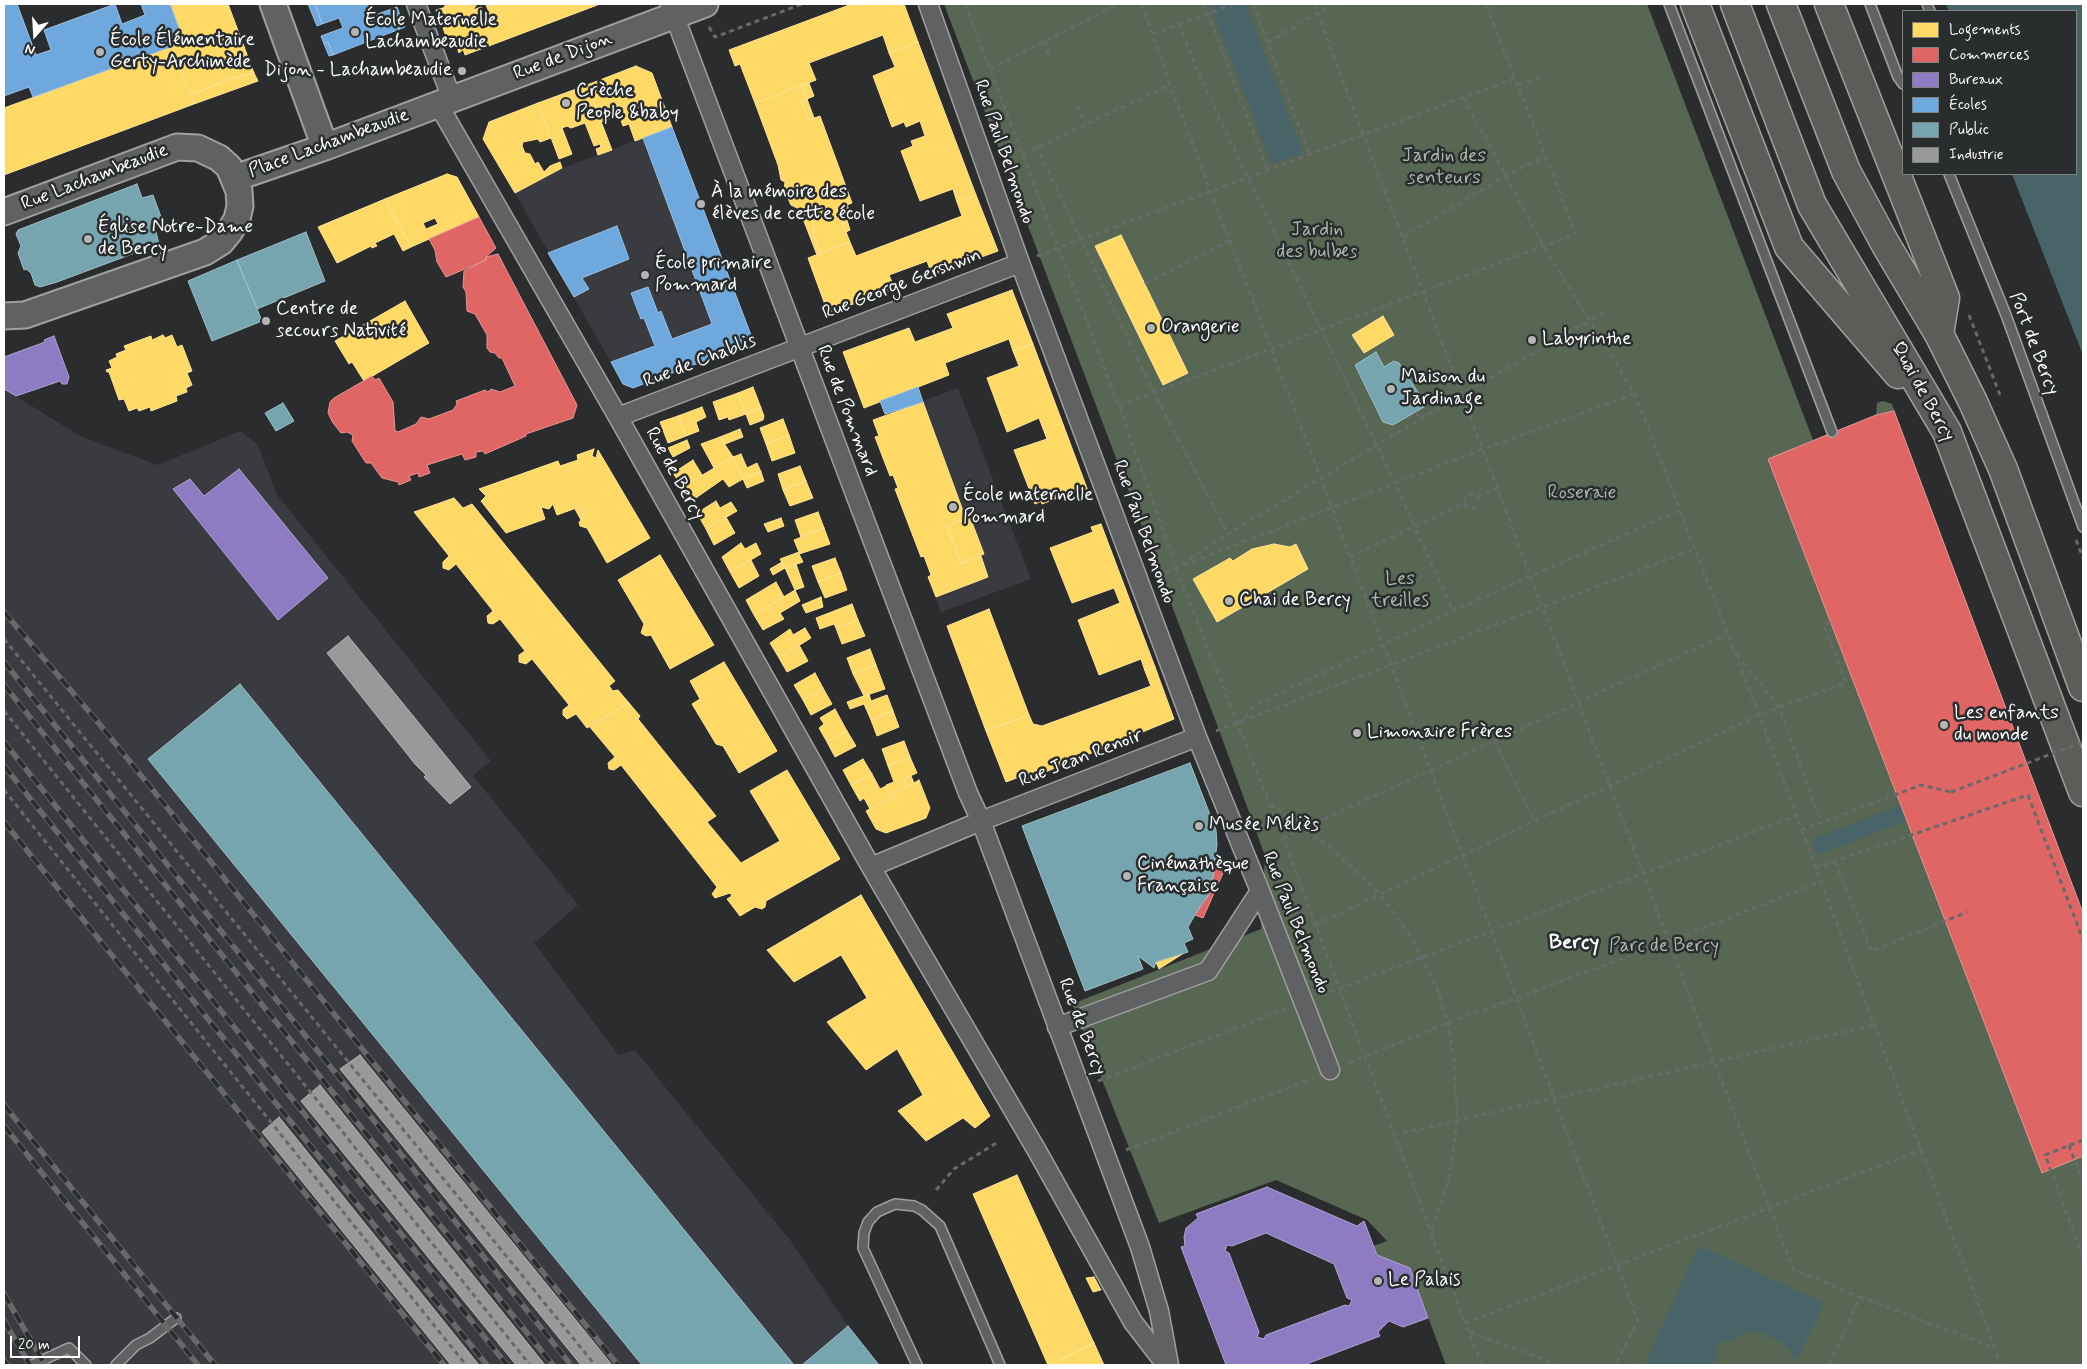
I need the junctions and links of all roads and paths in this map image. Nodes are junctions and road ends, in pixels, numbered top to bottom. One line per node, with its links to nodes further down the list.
1 (273, 4): 41 (main road)
2 (416, 4): 36 (street, Rue de Bercy)
3 (802, 4): 23 (path)
4 (928, 4): 57 (street, Rue Paul Belmondo)
5 (965, 4): 29 (path)
6 (1118, 4): 26 (path)
7 (1142, 4): 25 (path)
8 (1204, 4): 22 (path)
9 (1234, 4): 22 (path)
10 (1253, 4): 27 (path)
11 (1314, 4): 21 (path)
12 (1332, 4): 21 (path)
13 (1486, 4): 30 (path)
14 (1669, 4): 74 (lane)
15 (1695, 4): 75 (main road)
16 (1735, 4): 75 (main road, Quai de Bercy)
17 (1781, 4): 64 (main road, Quai de Bercy)
18 (1829, 4): 64 (main road)
19 (1870, 4): 32 (lane)
20 (672, 10): 23 (main road, Rue de Dijon); 36 (main road, Rue de Dijon); 65 (street, Rue de Pommard)
21 (1318, 12): 27 (path); 39 (path)
22 (1207, 13): 24 (path); 45 (path)
23 (706, 14)
24 (1179, 24): 25 (path); 49 (path)
25 (1153, 34): 33 (path)
26 (1044, 41): 28 (path); 29 (path)
27 (1268, 43): 43 (path)
28 (1050, 58)
29 (990, 69): 42 (path)
30 (1515, 78): 34 (path); 35 (path)
31 (1541, 78): 34 (path)
32 (1902, 83)
33 (1170, 85): 38 (path); 50 (path)
34 (1518, 85): 44 (path)
35 (1463, 97): 39 (path); 47 (path)
36 (445, 101): 41 (main road, Place Lachambeaudie); 72 (street, Rue de Bercy)
37 (1077, 105): 38 (path)
38 (1086, 124): 40 (path)
39 (1364, 135): 43 (path); 52 (path)
40 (1036, 146): 42 (path); 54 (path)
41 (325, 147): 48 (main road, Place Lachambeaudie)
42 (1023, 154): 56 (path)
43 (1310, 155): 45 (path)
44 (1546, 156): 47 (path); 55 (path)
45 (1268, 171): 49 (path)
46 (1949, 175): 86 (lane, Port de Bercy)
47 (1505, 176): 52 (path); 55 (path)
48 (235, 178): 51 (main road, Rue Lachambeaudie); 61 (main road, Place Lachambeaudie)
49 (1248, 178): 50 (path); 63 (path)
50 (1212, 192): 53 (path); 54 (path)
51 (4, 212)
52 (1404, 236): 59 (path)
53 (1230, 240): 58 (path); 66 (path)
54 (1080, 241): 56 (path); 67 (path)
55 (1544, 247): 59 (path); 62 (path)
56 (1059, 249): 57 (path); 70 (path)
57 (1020, 263): 65 (street, Rue George Gershwin); 107 (street, Rue Paul Belmondo)
58 (1145, 284)
59 (1423, 292): 63 (path); 68 (path)
60 (1605, 312): 62 (path)
61 (4, 316)
62 (1589, 321): 68 (path); 69 (path)
63 (1322, 330): 66 (path); 76 (path)
64 (1939, 334): 101 (main road, Quai de Bercy)
65 (798, 347): 72 (street, Rue de Chablis); 117 (street, Rue de Pommard)
66 (1271, 350): 67 (path); 78 (path)
67 (1154, 393): 70 (path); 87 (path)
68 (1462, 394): 73 (path); 77 (path)
69 (1635, 394): 77 (path); 84 (path)
70 (1119, 406): 91 (path)
71 (1416, 412): 73 (path)
72 (618, 417): 124 (street, Rue de Bercy)
73 (1420, 420): 76 (path)
74 (1832, 432)
75 (1947, 432): 113 (main road, Quai de Bercy)
76 (1376, 446): 78 (path); 79 (path)
77 (1483, 449): 79 (path); 80 (path)
78 (1321, 479): 83 (path); 87 (path)
79 (1395, 483): 83 (path); 85 (path)
80 (1498, 488): 81 (path); 92 (path)
81 (1477, 497): 82 (path); 82 (path)
82 (1465, 503): 85 (path)
83 (1332, 507): 89 (path); 91 (path)
84 (1680, 510): 88 (path); 92 (path)
85 (1416, 526): 89 (path); 94 (path)
86 (2083, 527)
87 (1228, 534): 90 (path)
88 (1695, 550): 93 (path); 96 (path)
89 (1350, 557): 98 (path)
90 (1181, 565)
91 (1176, 568): 106 (path)
92 (1532, 576): 93 (path); 94 (path)
93 (1543, 608): 100 (path); 102 (path)
94 (1453, 610): 98 (path)
95 (1831, 622): 103 (path)
96 (1727, 634): 99 (path); 102 (path)
97 (4, 639): 170 (path)
98 (1383, 644): 100 (path); 106 (path)
99 (1734, 652): 103 (path); 105 (path)
100 (1391, 667): 106 (path); 110 (path)
101 (2083, 687)
102 (1579, 703): 108 (path); 111 (path)
103 (1779, 707): 105 (path); 118 (path)
104 (4, 711): 169 (path)
105 (1759, 715): 111 (path); 115 (path)
106 (1238, 724): 107 (path); 114 (path)
107 (1197, 737): 117 (street, Rue Jean Renoir); 128 (street, Rue Paul Belmondo)
108 (1494, 741): 110 (path); 116 (path)
109 (2083, 742): 118 (path, bridge)
110 (1430, 770): 119 (path); 122 (path)
111 (1610, 784): 116 (path); 126 (path)
112 (4, 790): 168 (path)
113 (2083, 792)
114 (1268, 803): 119 (path); 121 (path)
115 (1796, 816): 120 (path); 126 (path)
116 (1534, 820): 122 (path)
117 (981, 821): 124 (street); 141 (street, Rue de Bercy)
118 (1821, 822): 120 (path)
119 (1303, 829): 121 (path); 129 (path)
120 (1801, 830): 125 (path)
121 (1283, 838): 131 (path)
122 (1462, 855): 129 (path); 132 (path)
123 (1835, 862): 125 (path); 130 (path); 133 (path)
124 (870, 867): 173 (street, Rue de Bercy)
125 (1816, 868): 127 (path)
126 (1643, 872): 132 (path); 134 (path)
127 (1820, 882): 134 (path); 140 (path)
128 (1260, 890): 138 (street, Rue Paul Belmondo); 141 (street)
129 (1380, 894): 131 (path); 135 (path)
130 (1967, 912)
131 (1315, 925): 136 (path)
132 (1491, 932): 135 (path); 137 (path)
133 (2083, 940)
134 (1668, 942): 137 (path); 143 (path)
135 (1422, 956): 136 (path); 139 (path)
136 (1338, 988): 138 (path); 142 (path)
137 (1516, 998): 139 (path); 146 (path)
138 (1304, 1002): 144 (street, Rue Paul Belmondo); 145 (path)
139 (1448, 1023): 142 (path); 147 (path)
140 (1875, 1025): 143 (path); 152 (path)
141 (1057, 1027): 145 (street, Rue de Bercy)
142 (1365, 1057): 144 (path); 148 (path)
143 (1714, 1062): 146 (path); 156 (path)
144 (1330, 1070): 153 (path)
145 (1081, 1086): 153 (street, Rue de Bercy)
146 (1554, 1098): 147 (path); 159 (path)
147 (1457, 1120): 148 (path); 157 (path)
148 (1394, 1134): 157 (path)
149 (2083, 1140): 151 (path)
150 (998, 1142): 155 (path)
151 (2069, 1145): 154 (path); 158 (path)
152 (1922, 1150): 156 (path); 164 (path)
153 (1107, 1158): 173 (street, Rue de Bercy)
154 (2083, 1183)
155 (936, 1190)
156 (1770, 1209): 159 (path); 160 (path)
157 (1430, 1231): 162 (path)
158 (2083, 1257)
159 (1618, 1266): 162 (path); 176 (path)
160 (1860, 1297): 164 (path); 177 (path)
161 (176, 1318): 167 (lane)
162 (1465, 1323): 163 (path)
163 (1469, 1332): 174 (path); 175 (path)
164 (1996, 1348): 178 (path)
165 (32, 1365): 166 (lane)
166 (86, 1365)
167 (116, 1365)
168 (466, 1365)
169 (530, 1365)
170 (595, 1365)
171 (917, 1365): 172 (lane)
172 (1000, 1365)
173 (1167, 1365)
174 (1482, 1365)
175 (1558, 1365)
176 (1616, 1365)
177 (1829, 1365)
178 (2001, 1365)

